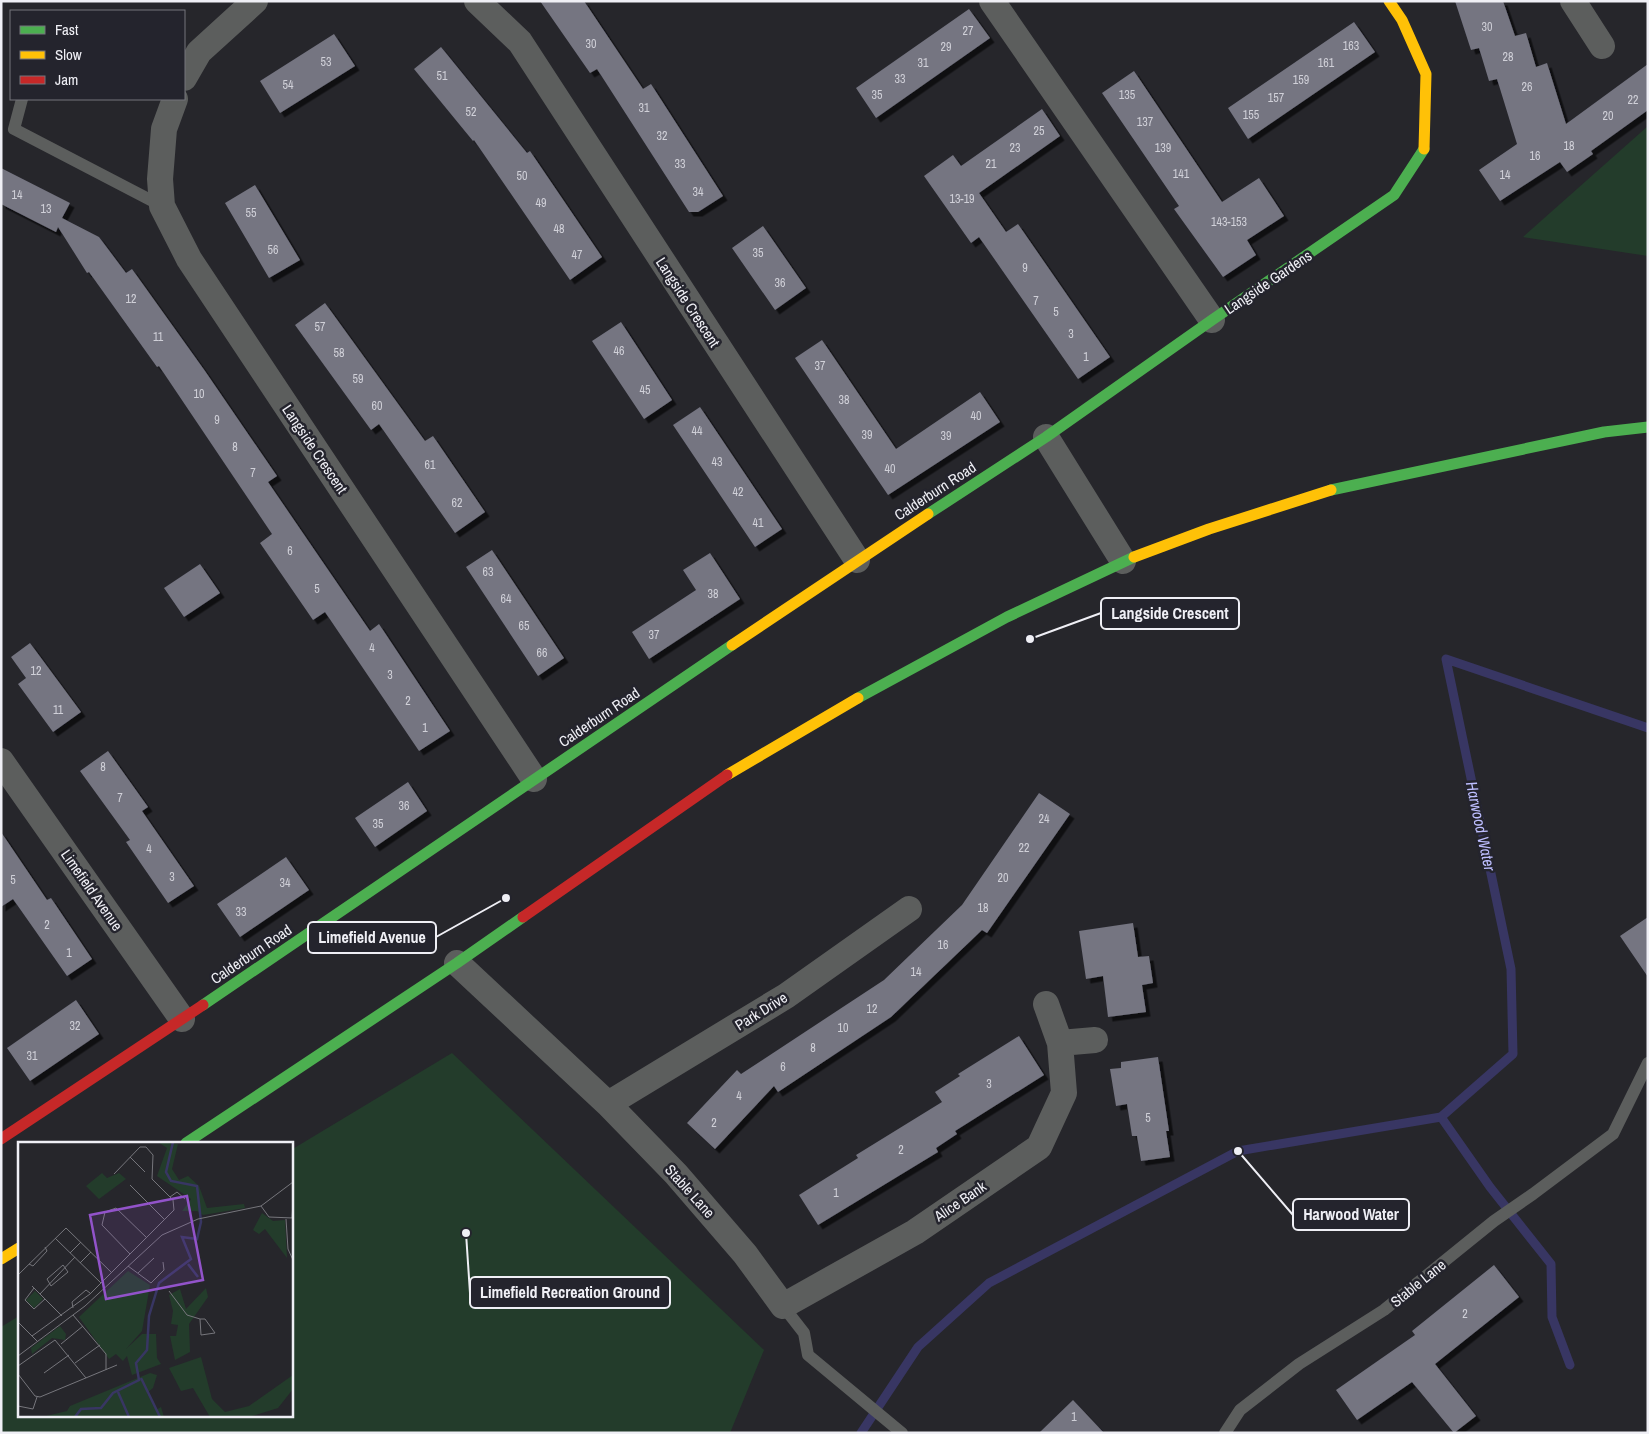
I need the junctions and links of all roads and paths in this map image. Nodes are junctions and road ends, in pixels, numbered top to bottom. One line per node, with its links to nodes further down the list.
1 (255, 1): 7 (street)
2 (477, 1): 14 (street, Langside Crescent)
3 (992, 1): 11 (street, Langside Gardens)
4 (1389, 1): 11 (street, Langside Gardens)
5 (1573, 1): 6 (street)
6 (1602, 46)
7 (185, 76)
8 (22, 100): 10 (lane)
9 (175, 100): 10 (street, Langside Crescent)
10 (162, 206): 17 (street, Langside Crescent)
11 (1212, 320): 13 (street, Calderburn Road)
12 (1648, 428): 15 (street)
13 (1046, 437): 14 (street, Calderburn Road); 15 (street)
14 (856, 560): 17 (street, Calderburn Road)
15 (1123, 561): 19 (street)
16 (1, 761): 21 (street, Limefield Avenue)
17 (534, 779): 21 (street, Calderburn Road)
18 (908, 909): 25 (street, Park Drive)
19 (457, 963): 25 (street, Stable Lane); 27 (street)
20 (1046, 1004): 23 (street, Alice Bank)
21 (182, 1020): 26 (street, Calderburn Road)
22 (1094, 1040): 23 (street)
23 (1060, 1043): 30 (street, Alice Bank)
24 (1648, 1064): 32 (lane, Stable Lane)
25 (608, 1104): 30 (street, Stable Lane)
26 (1, 1139)
27 (188, 1142)
28 (18, 1249): 29 (street)
29 (1, 1259)
30 (783, 1306): 31 (lane, Stable Lane)
31 (902, 1433)
32 (1225, 1433)

